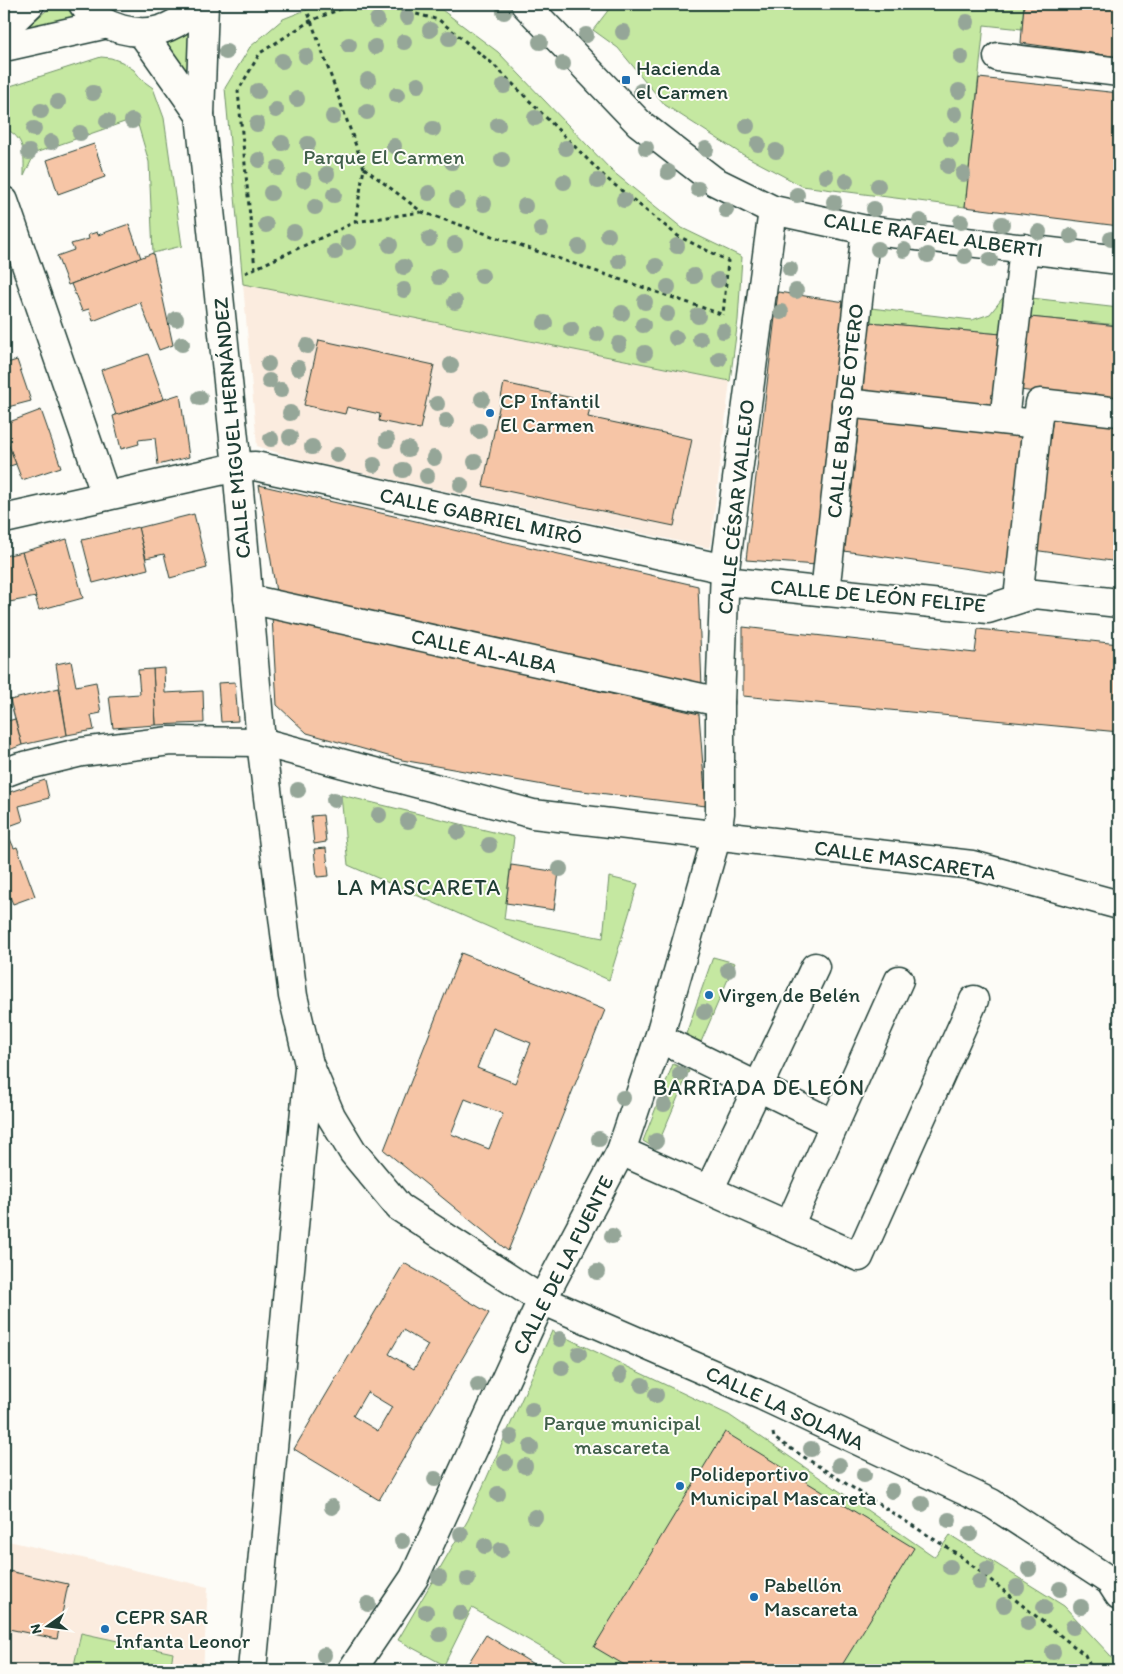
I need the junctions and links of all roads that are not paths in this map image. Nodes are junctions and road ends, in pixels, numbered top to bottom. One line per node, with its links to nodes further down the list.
1 (30, 4): 7 (street)
2 (83, 4): 6 (street)
3 (198, 4): 8 (street)
4 (204, 4): 12 (street, CALLE MIGUEL HERNÁNDEZ)
5 (525, 4): 14 (street, CALLE RAFAEL ALBERTI)
6 (107, 24): 8 (street); 9 (street)
7 (4, 29)
8 (142, 32): 12 (street, CALLE MIGUEL HERNÁNDEZ)
9 (4, 47)
10 (998, 57): 11 (street)
11 (1119, 72)
12 (200, 115): 22 (street, CALLE MIGUEL HERNÁNDEZ)
13 (4, 201): 23 (street)
14 (773, 210): 15 (street, CALLE RAFAEL ALBERTI); 25 (street, CALLE CÉSAR VALLEJO)
15 (866, 230): 16 (street, CALLE RAFAEL ALBERTI); 18 (street, CALLE BLAS DE OTERO)
16 (1024, 248): 17 (street, CALLE RAFAEL ALBERTI); 20 (street)
17 (1119, 260)
18 (846, 403): 20 (street); 26 (street, CALLE BLAS DE OTERO)
19 (1119, 412): 21 (street)
20 (1004, 420): 21 (street)
21 (1037, 424): 28 (street)
22 (237, 467): 23 (street, CALLE GABRIEL MIRÓ); 25 (street, CALLE GABRIEL MIRÓ); 27 (street, CALLE MIGUEL HERNÁNDEZ)
23 (106, 496): 24 (street, CALLE GABRIEL MIRÓ)
24 (4, 520)
25 (725, 575): 26 (street, CALLE DE LEÓN FELIPE); 30 (street, CALLE CÉSAR VALLEJO)
26 (825, 592): 28 (street, CALLE DE LEÓN FELIPE)
27 (248, 599): 30 (street, CALLE AL-ALBA); 31 (street, CALLE MIGUEL HERNÁNDEZ)
28 (1018, 600): 29 (street, CALLE DE LEÓN FELIPE)
29 (1119, 603)
30 (720, 702): 33 (street, CALLE CÉSAR VALLEJO)
31 (261, 742): 32 (street, CALLE MASCARETA); 33 (street, CALLE MASCARETA); 39 (street, CALLE MIGUEL HERNÁNDEZ)
32 (4, 773)
33 (717, 835): 34 (street, CALLE MASCARETA); 38 (street, CALLE DE LA FUENTE)
34 (1119, 905)
35 (815, 967): 40 (street)
36 (899, 980): 41 (street)
37 (974, 1000): 44 (street)
38 (660, 1038): 40 (street); 42 (street, CALLE DE LA FUENTE)
39 (309, 1064): 45 (street, CALLE LA SOLANA); 47 (street)
40 (759, 1087): 41 (street); 43 (street)
41 (834, 1124): 44 (street)
42 (620, 1151): 43 (street); 45 (street, CALLE DE LA FUENTE)
43 (709, 1190): 44 (street)
44 (789, 1226)
45 (542, 1300): 46 (street, CALLE LA SOLANA); 48 (street, CALLE DE LA FUENTE)
46 (1119, 1595)
47 (252, 1670)
48 (352, 1670)

